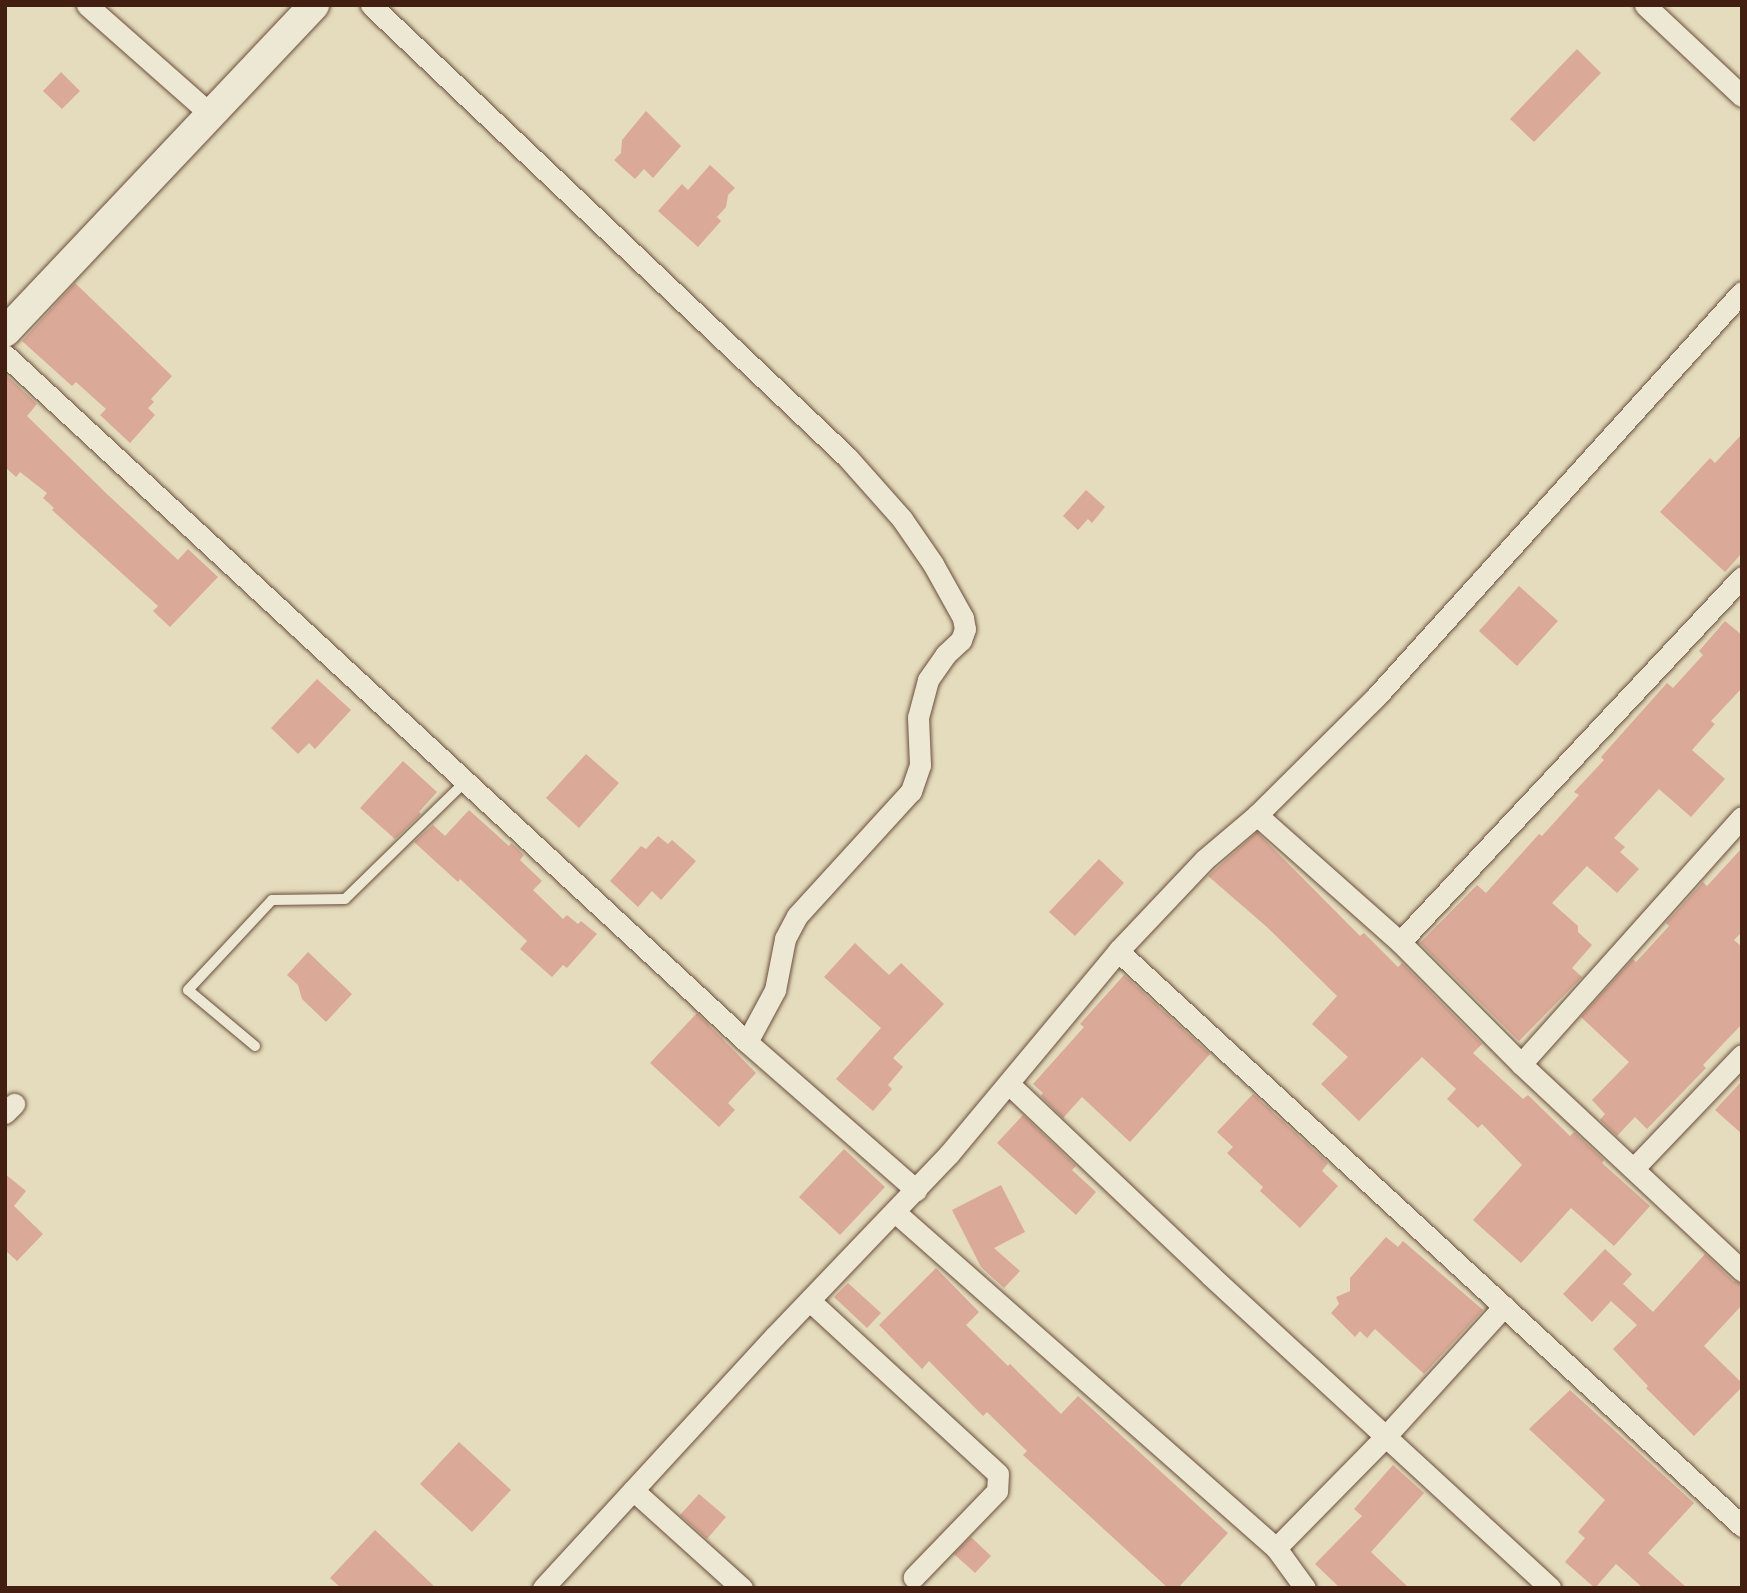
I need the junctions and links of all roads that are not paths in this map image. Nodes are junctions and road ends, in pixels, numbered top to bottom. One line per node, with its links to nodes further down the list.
1 (87, 5): 6 (street)
2 (314, 5): 6 (main road)
3 (371, 5): 16 (street)
4 (1645, 5): 5 (street)
5 (1742, 96)
6 (209, 113): 8 (main road)
7 (1742, 292): 12 (street)
8 (5, 332)
9 (5, 355): 11 (street)
10 (1742, 577): 14 (street)
11 (466, 781): 16 (street); 17 (lane)
12 (1257, 815): 14 (street); 15 (street)
13 (1742, 817): 19 (street)
14 (1400, 942): 19 (street)
15 (1118, 951): 20 (street); 26 (street)
16 (747, 1042): 22 (street)
17 (255, 1046)
18 (1742, 1055): 21 (street)
19 (1521, 1064): 21 (street)
20 (1009, 1084): 22 (street); 27 (street)
21 (1634, 1168): 24 (street)
22 (916, 1190): 23 (street)
23 (895, 1212): 25 (street); 30 (street)
24 (1742, 1271)
25 (810, 1301): 28 (street); 31 (street)
26 (1504, 1306): 27 (street); 29 (street)
27 (1385, 1437): 30 (street); 35 (street)
28 (633, 1490): 32 (street); 33 (street)
29 (1742, 1526)
30 (1276, 1548): 34 (street)
31 (914, 1577)
32 (543, 1588)
33 (742, 1588)
34 (1305, 1588)
35 (1550, 1588)

